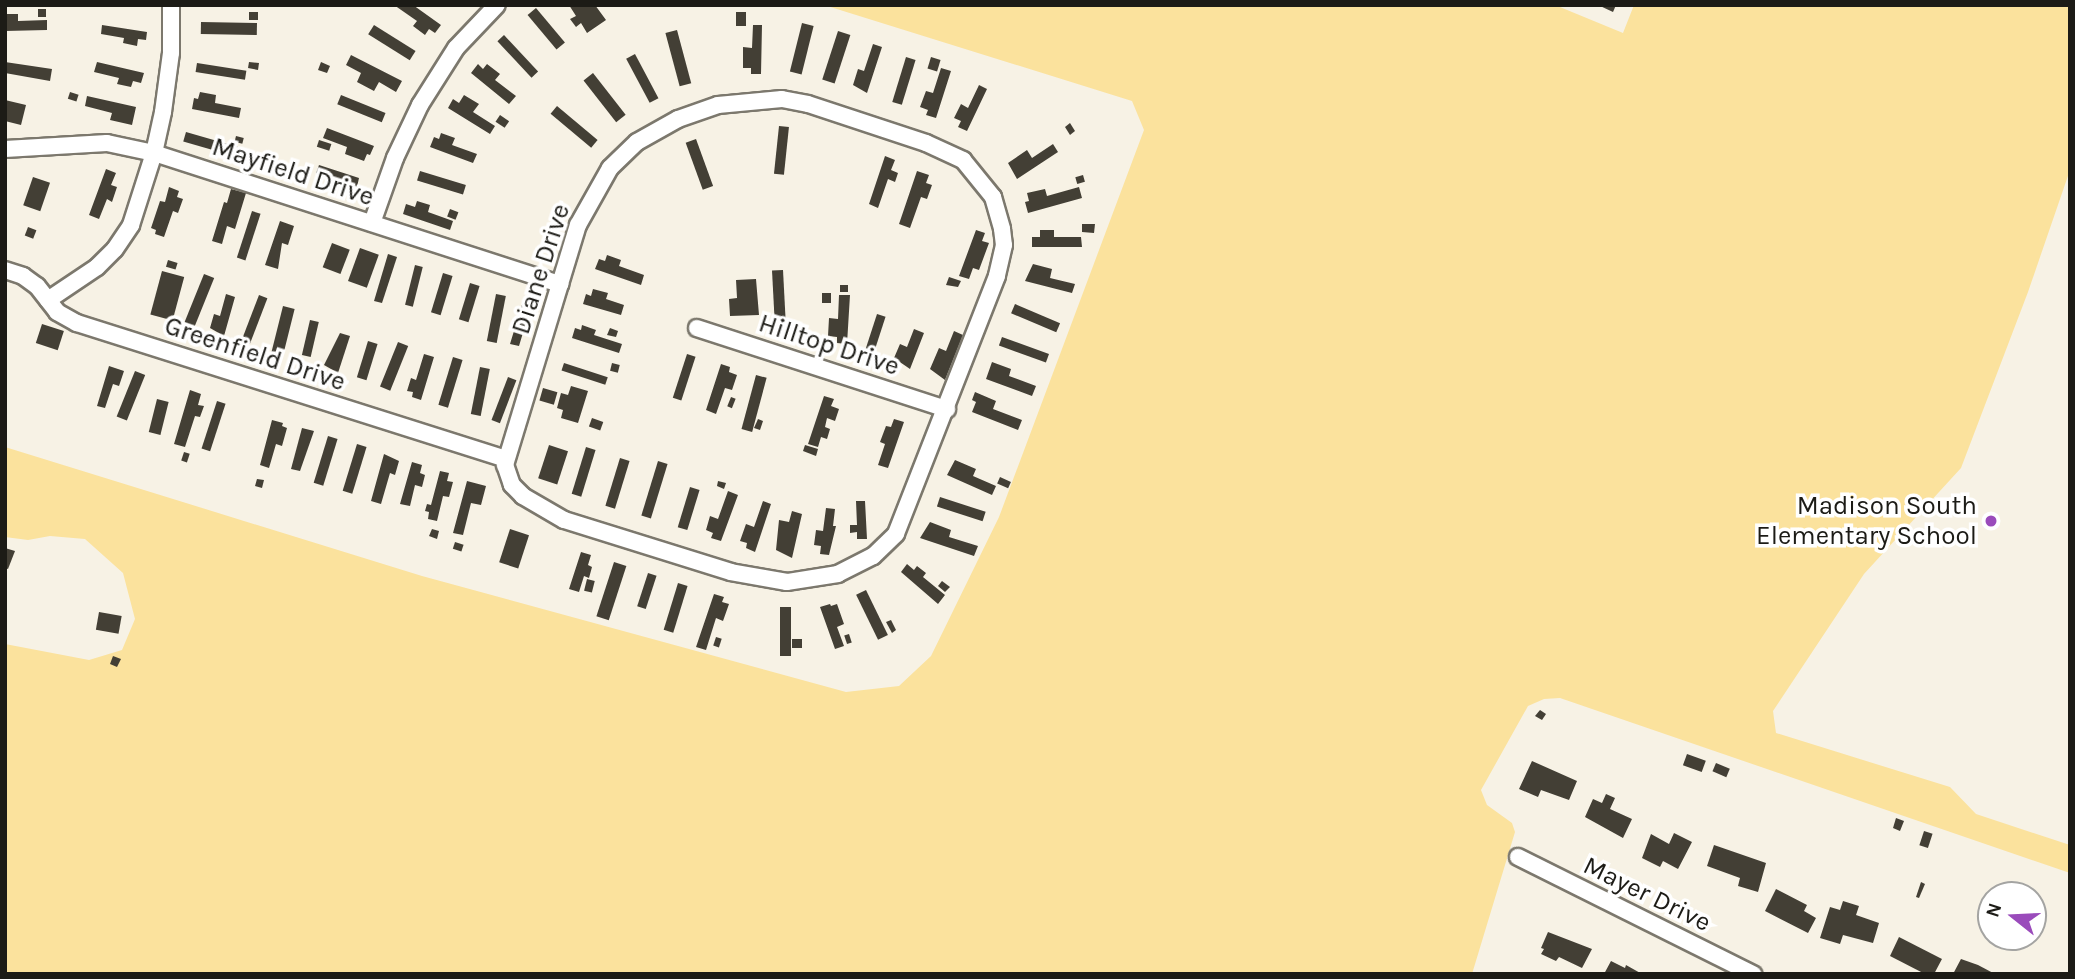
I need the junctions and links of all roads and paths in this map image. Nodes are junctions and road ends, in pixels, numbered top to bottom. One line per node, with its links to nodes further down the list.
1 (171, 5): 4 (street)
2 (497, 5): 5 (street)
3 (5, 149): 4 (street, Mayfield Drive)
4 (154, 153): 5 (street, Mayfield Drive); 8 (street)
5 (372, 223): 7 (street, Mayfield Drive)
6 (5, 270): 8 (street, Greenfield Drive)
7 (560, 284): 10 (street, Diane Drive); 11 (street, Diane Drive)
8 (48, 300): 11 (street, Greenfield Drive)
9 (697, 328): 10 (street, Hilltop Drive)
10 (947, 409): 11 (street, Diane Drive)
11 (506, 459)
12 (1518, 857): 13 (street, Mayer Drive)
13 (1753, 974)

